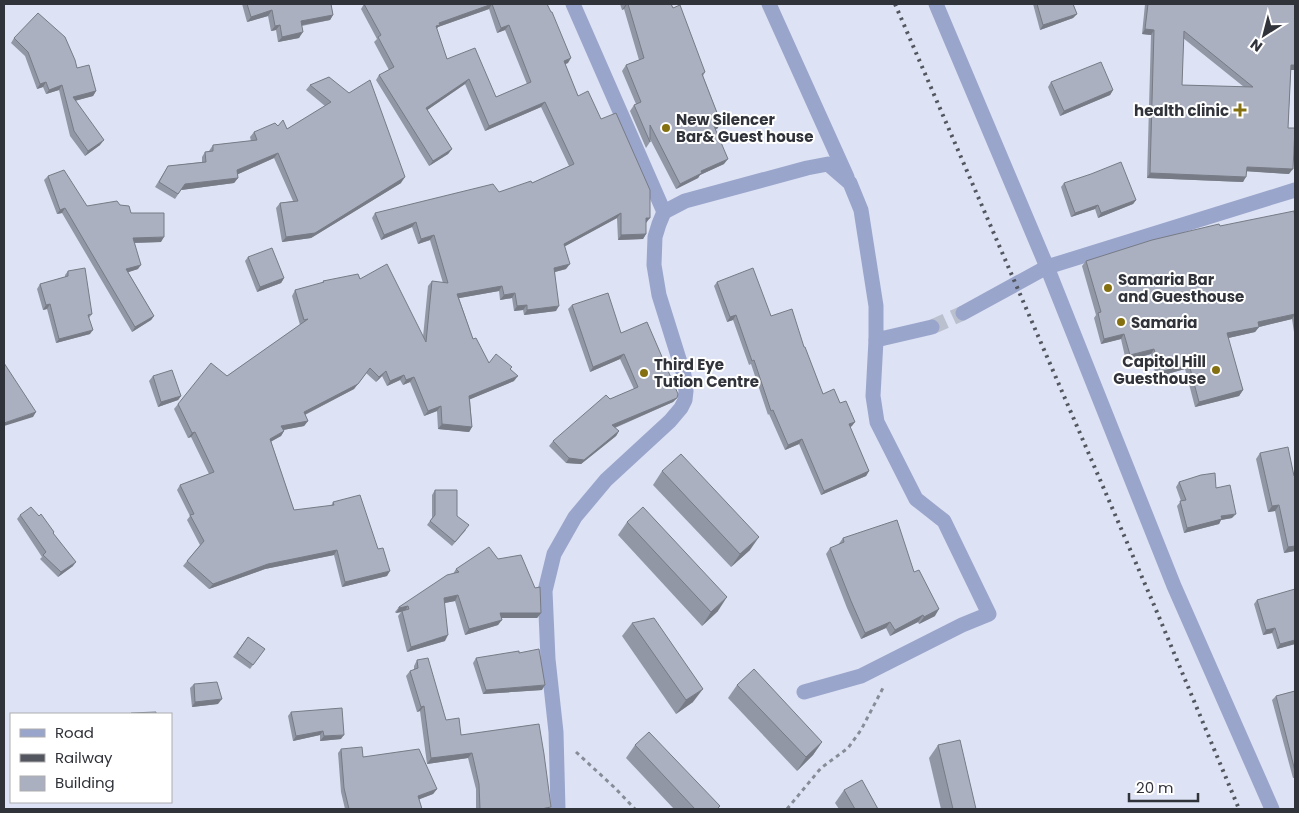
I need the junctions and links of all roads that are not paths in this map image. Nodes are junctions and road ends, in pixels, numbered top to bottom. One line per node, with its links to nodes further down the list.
1 (573, 4): 6 (street)
2 (769, 4): 4 (street)
3 (938, 4): 7 (street)
4 (850, 183): 6 (street); 10 (street)
5 (1295, 190): 7 (street)
6 (664, 212): 12 (street)
7 (1047, 267): 8 (street); 13 (street)
8 (962, 313)
9 (932, 327): 10 (street)
10 (876, 340): 11 (street)
11 (804, 692)
12 (558, 809)
13 (1272, 809)

